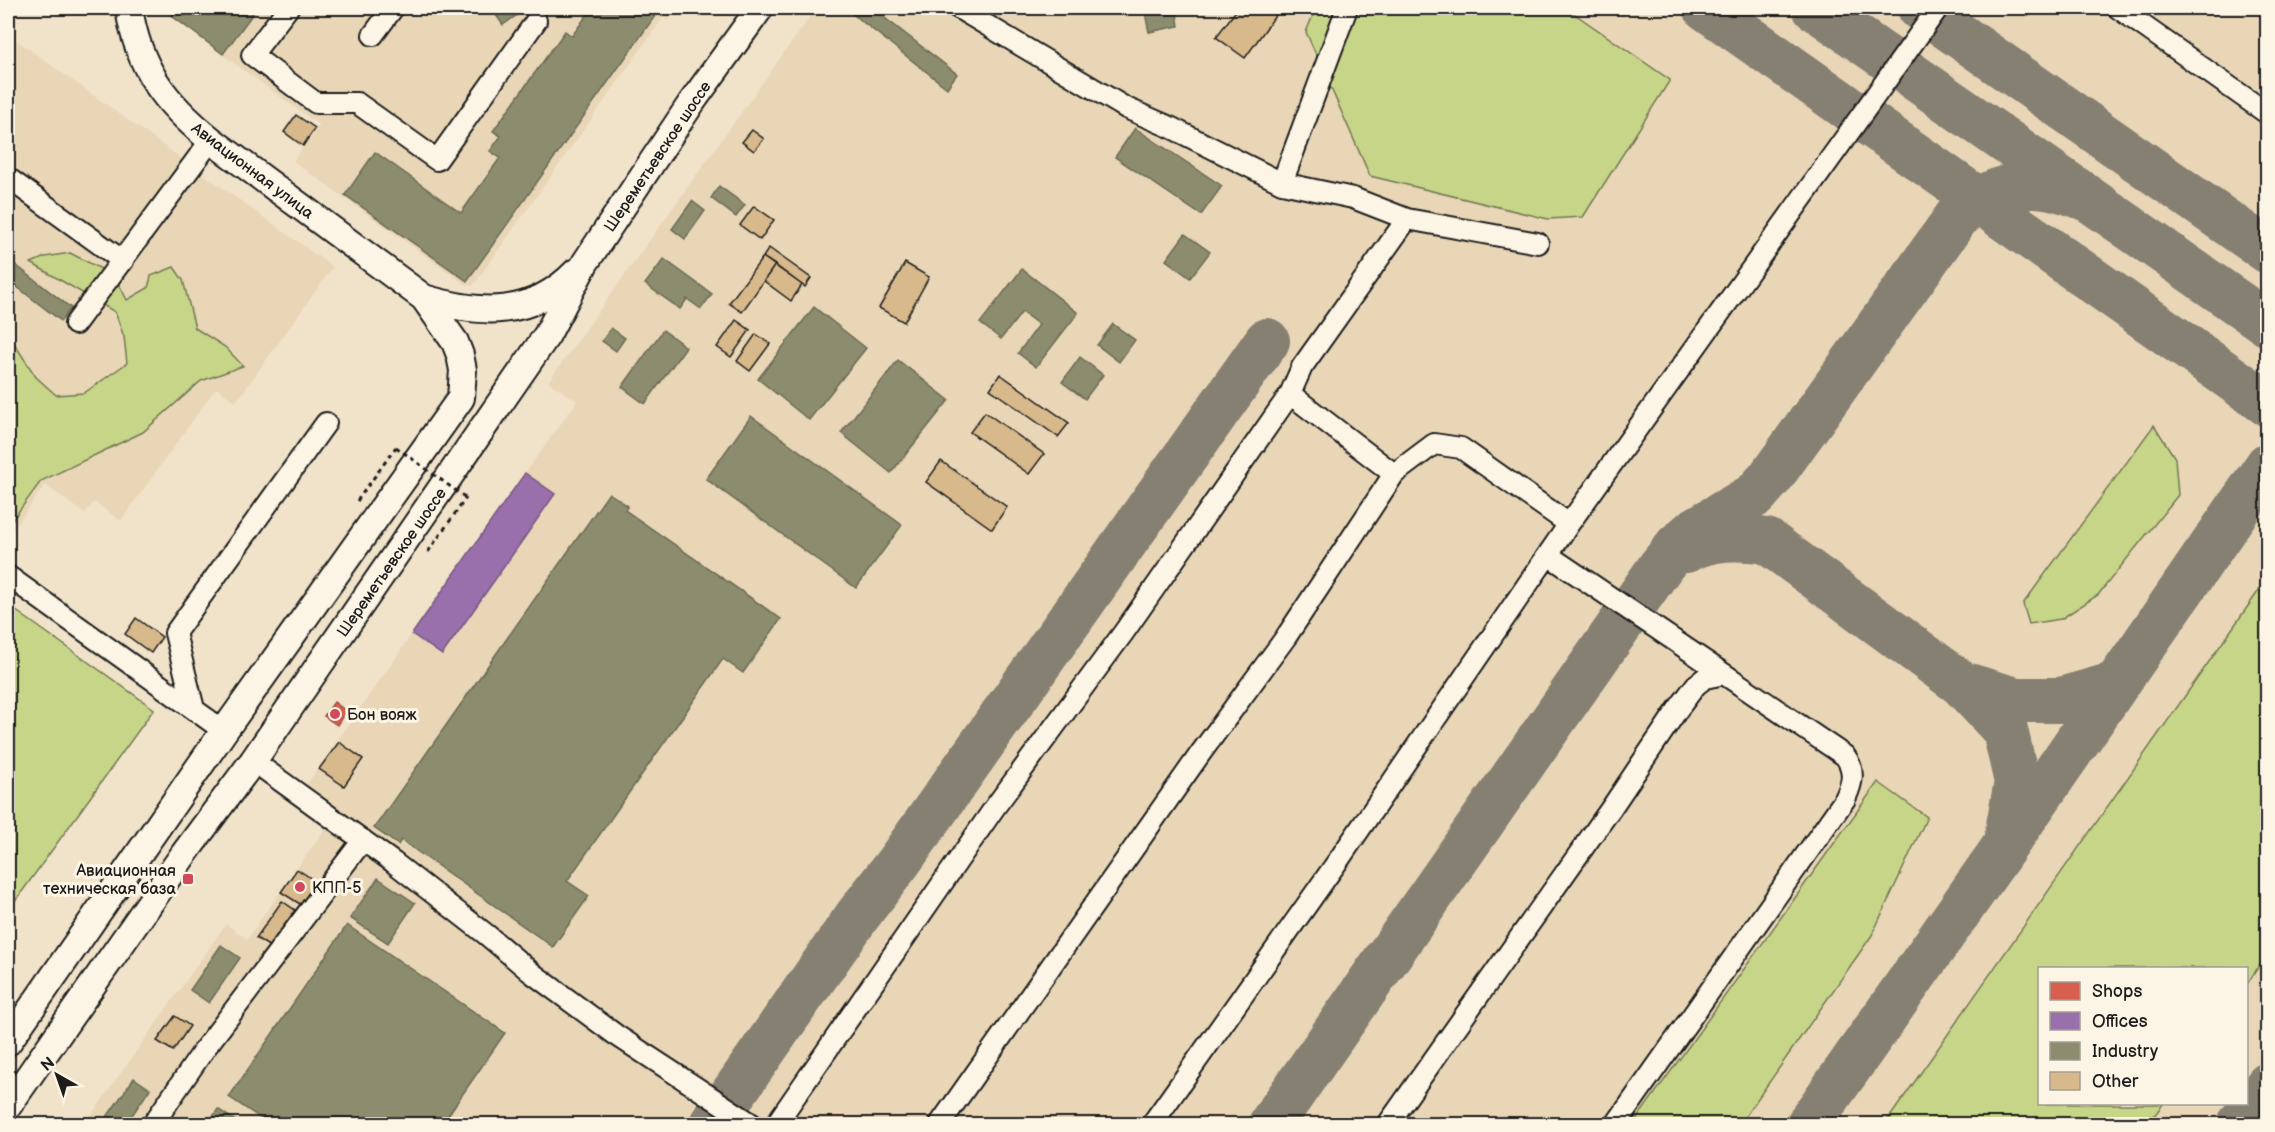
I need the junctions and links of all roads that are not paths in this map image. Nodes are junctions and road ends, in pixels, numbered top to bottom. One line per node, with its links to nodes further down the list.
1 (129, 8): 12 (main road, Авиационная улица)
2 (288, 8): 9 (lane)
3 (393, 8): 10 (lane)
4 (760, 8): 18 (main road, Шереметьевское шоссе)
5 (958, 8): 14 (lane)
6 (1347, 8): 14 (lane)
7 (1938, 8): 24 (lane)
8 (2125, 10): 11 (lane)
9 (536, 21)
10 (372, 35)
11 (2268, 114)
12 (211, 140): 17 (lane); 19 (main road, Авиационная улица)
13 (8, 178): 17 (lane)
14 (1282, 183): 15 (lane)
15 (1407, 219): 16 (lane); 21 (lane)
16 (1538, 243)
17 (123, 261): 20 (lane)
18 (585, 263): 19 (main road, Авиационная улица); 30 (main road, Шереметьевское шоссе)
19 (424, 297): 29 (main road, Авиационная улица)
20 (75, 324)
21 (1290, 394): 23 (lane); 36 (lane)
22 (326, 423): 28 (lane)
23 (1395, 474): 24 (lane); 37 (lane)
24 (1569, 524): 25 (lane)
25 (1548, 555): 27 (lane); 38 (lane)
26 (8, 576): 28 (lane)
27 (1724, 674): 39 (lane); 40 (lane)
28 (194, 709): 29 (lane)
29 (224, 731): 32 (main road)
30 (253, 761): 31 (lane); 33 (main road, Шереметьевское шоссе)
31 (363, 840): 34 (lane); 35 (lane)
32 (8, 1042)
33 (8, 1106)
34 (153, 1125)
35 (752, 1125)
36 (776, 1125)
37 (940, 1125)
38 (1152, 1125)
39 (1388, 1125)
40 (1616, 1125)

